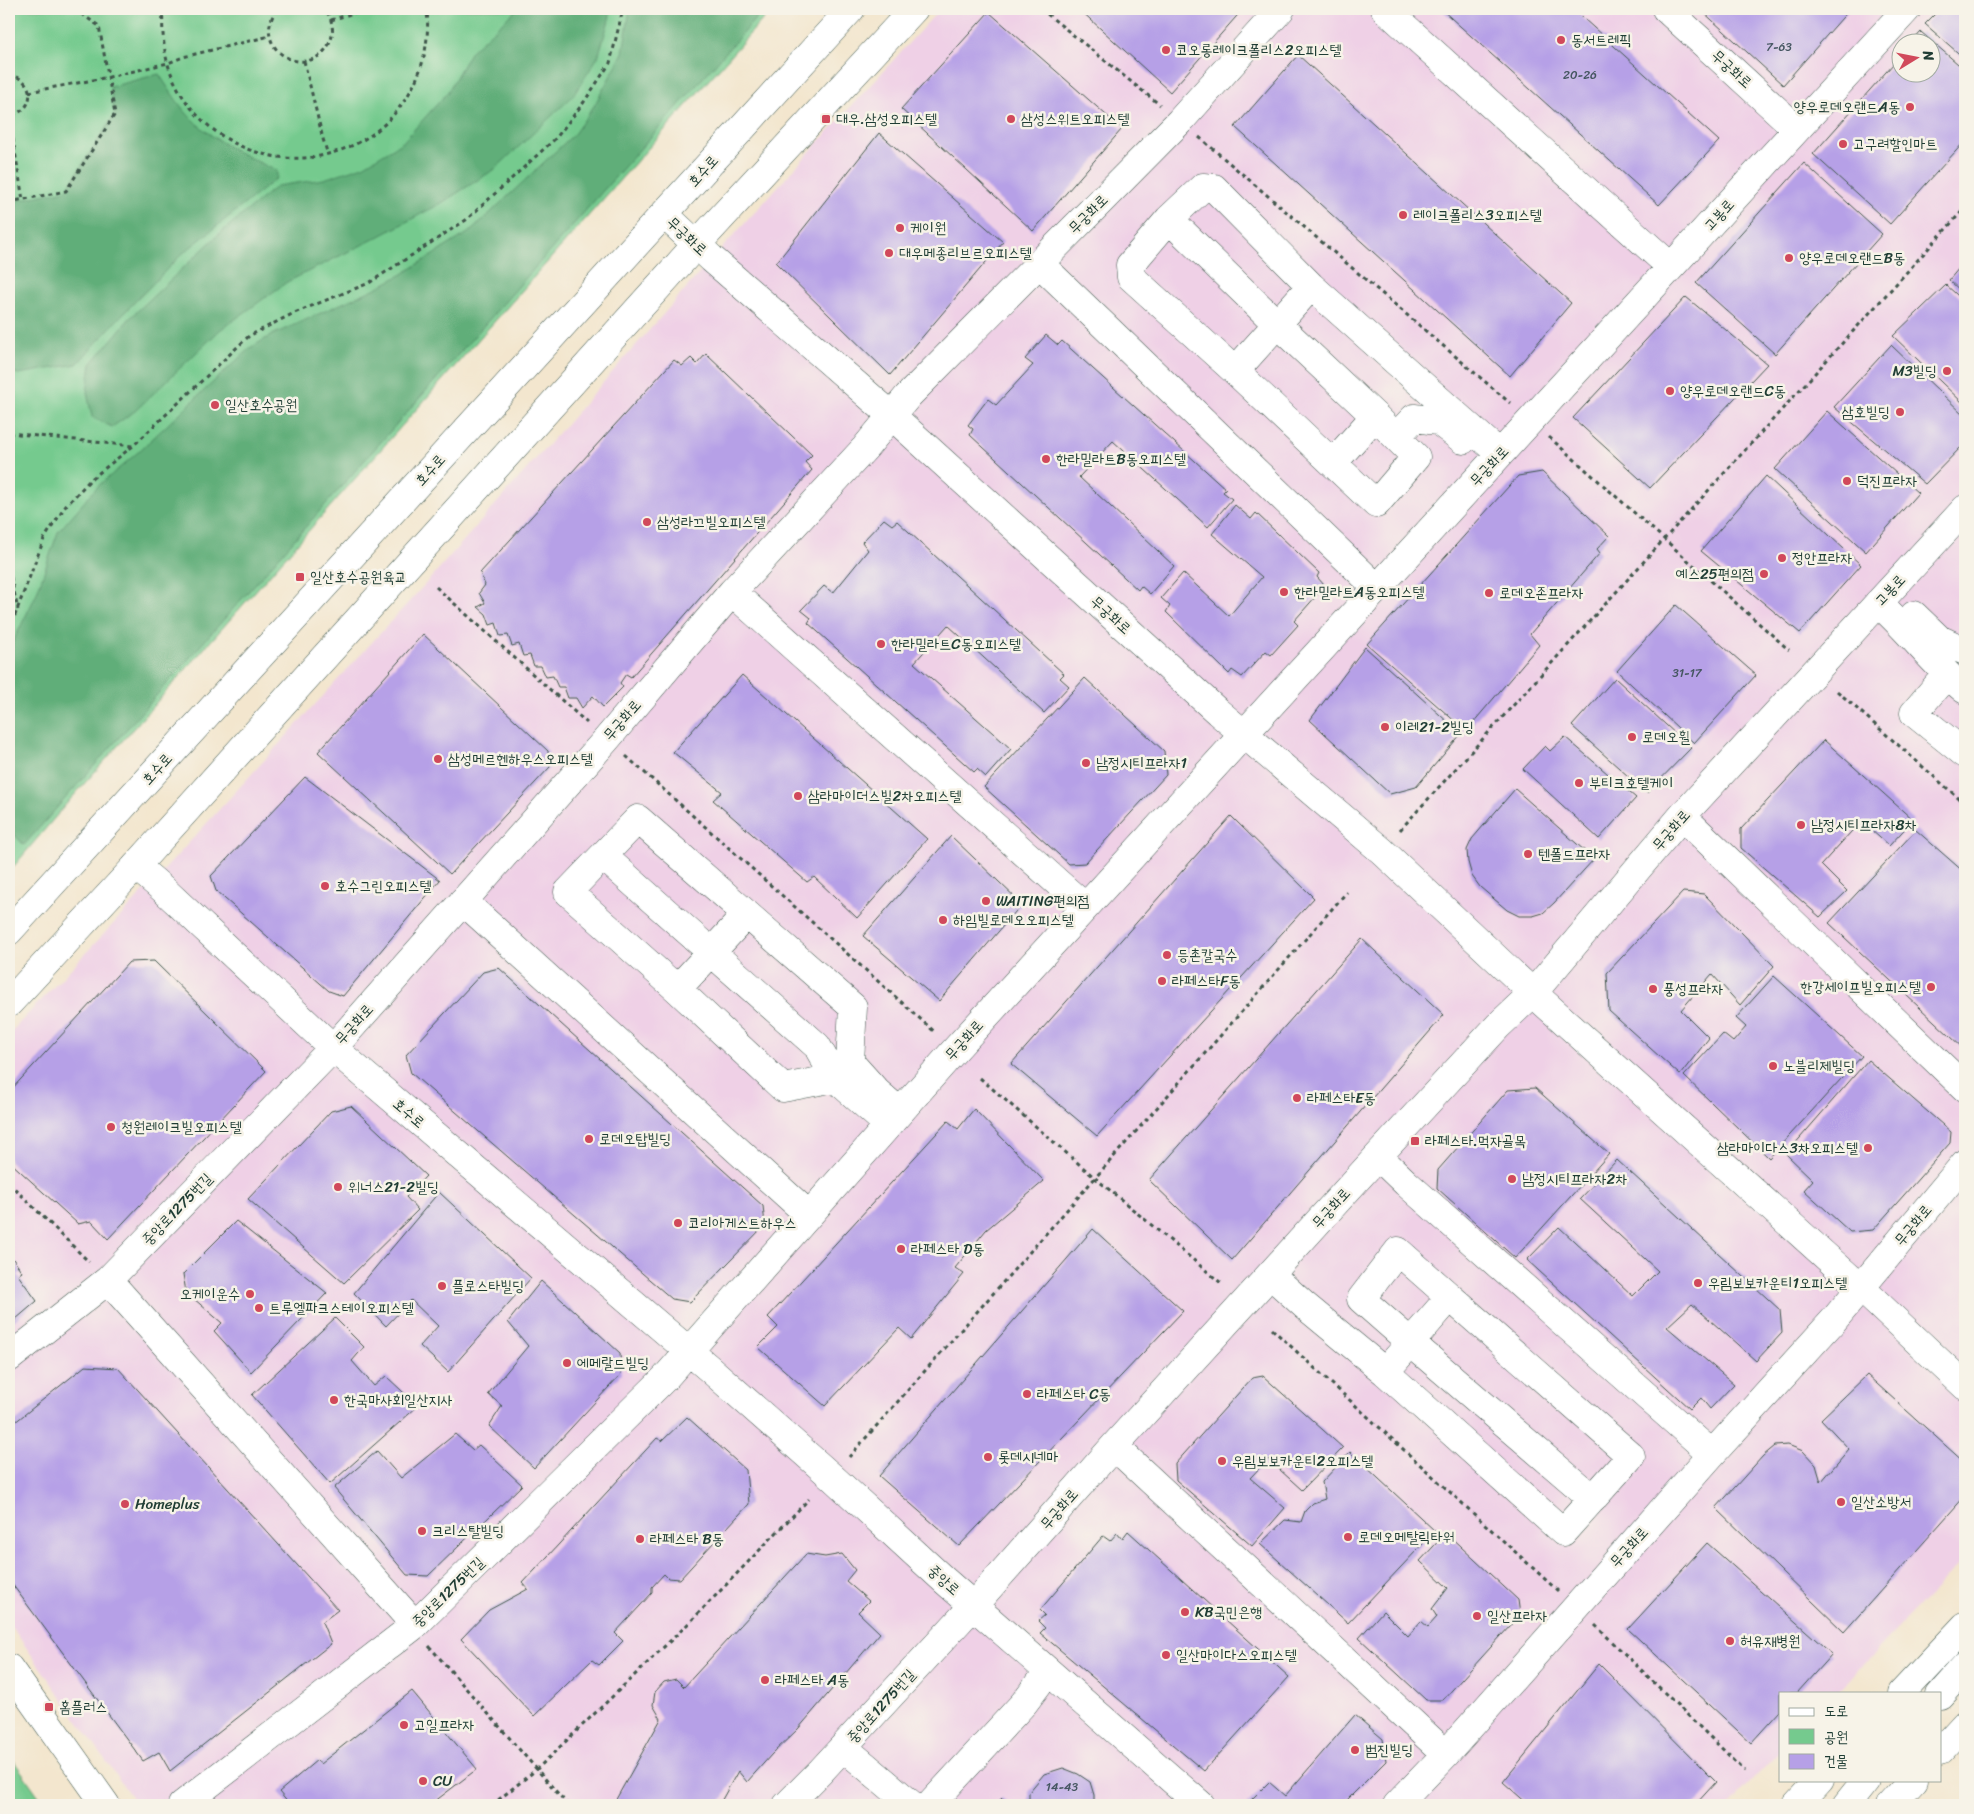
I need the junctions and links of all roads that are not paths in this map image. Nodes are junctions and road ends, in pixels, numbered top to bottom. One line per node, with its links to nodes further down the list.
1 (851, 9): 8 (street, 호수로)
2 (914, 9): 10 (street)
3 (1281, 9): 11 (street, 무궁화로)
4 (1385, 9): 12 (street)
5 (1666, 9): 7 (street, 무궁화로)
6 (1907, 9): 7 (street, 고봉로)
7 (1797, 129): 12 (street, 고봉로)
8 (664, 214): 10 (street, 무궁화로); 37 (street, 호수로)
9 (1169, 219): 13 (street); 14 (street); 15 (street)
10 (697, 244): 16 (street, 무궁화로); 33 (street)
11 (1039, 263): 16 (street, 무궁화로); 23 (street)
12 (1670, 267): 18 (street, 고봉로)
13 (1311, 286): 14 (street); 20 (street)
14 (1276, 324): 15 (street); 17 (street)
15 (1235, 371): 21 (street)
16 (891, 415): 24 (street, 무궁화로); 29 (street, 무궁화로)
17 (1376, 416): 19 (street); 21 (street)
18 (1539, 428): 20 (street, 무궁화로)
19 (1396, 437): 20 (street); 21 (street)
20 (1495, 460): 23 (street, 무궁화로)
21 (1333, 463)
22 (1960, 524): 25 (street, 고봉로)
23 (1377, 588): 29 (street, 무궁화로)
24 (732, 592): 34 (street, 무궁화로); 35 (street)
25 (1883, 598): 26 (street); 27 (street, 고봉로); 28 (street)
26 (1965, 651)
27 (1815, 672): 31 (street, 무궁화로)
28 (1956, 682): 30 (street)
29 (1244, 733): 35 (street, 무궁화로); 40 (street, 무궁화로)
30 (1965, 754)
31 (1682, 816): 40 (street, 무궁화로); 44 (street)
32 (603, 856): 36 (street); 38 (street); 39 (street)
33 (136, 866): 41 (street); 42 (street, 호수로)
34 (463, 901): 42 (street, 무궁화로); 48 (street)
35 (1085, 907): 45 (street, 무궁화로)
36 (746, 915): 38 (street); 45 (street)
37 (9, 931)
38 (710, 952): 39 (street); 43 (street)
39 (677, 989): 43 (street)
40 (1533, 993): 46 (street, 무궁화로); 51 (street, 무궁화로)
41 (9, 1003)
42 (333, 1048): 50 (street, 중앙로1275번길); 54 (street, 호수로)
43 (835, 1078): 45 (street)
44 (1965, 1088)
45 (894, 1119): 48 (street, 무궁화로)
46 (1378, 1156): 49 (street, 무궁화로); 59 (street)
47 (1965, 1163): 51 (street, 무궁화로)
48 (809, 1215): 54 (street, 무궁화로)
49 (1277, 1268): 53 (street); 56 (street); 58 (street, 무궁화로)
50 (100, 1272): 55 (street, 중앙로1275번길); 63 (street)
51 (1861, 1288): 57 (street, 무궁화로); 59 (street, 무궁화로)
52 (1450, 1297): 53 (street); 53 (street); 60 (street)
53 (1400, 1334): 56 (street); 60 (street)
54 (689, 1352): 61 (street, 중앙로); 63 (street, 중앙로1275번길)
55 (9, 1358)
56 (1385, 1372): 60 (street)
57 (1965, 1386)
58 (1114, 1446): 61 (street, 무궁화로); 72 (street)
59 (1712, 1454): 72 (street, 무궁화로)
60 (1593, 1499)
61 (974, 1606): 66 (street, 중앙로); 70 (street, 중앙로1275번길)
62 (1965, 1626): 67 (street)
63 (422, 1635): 77 (street, 중앙로1275번길)
64 (1965, 1667): 68 (street)
65 (9, 1668): 76 (street)
66 (1048, 1671): 80 (street); 81 (street, 중앙로)
67 (1903, 1692)
68 (1942, 1694)
69 (1965, 1724): 71 (street)
70 (843, 1747): 78 (street, 중앙로1275번길); 79 (street)
71 (1942, 1749)
72 (1446, 1754): 82 (street, 무궁화로)
73 (1818, 1782): 83 (street)
74 (1864, 1782): 84 (street)
75 (1911, 1782): 85 (street)
76 (106, 1805)
77 (182, 1805)
78 (787, 1805)
79 (912, 1805)
80 (930, 1805)
81 (1201, 1805)
82 (1397, 1805)
83 (1797, 1805)
84 (1846, 1805)
85 (1890, 1805)

